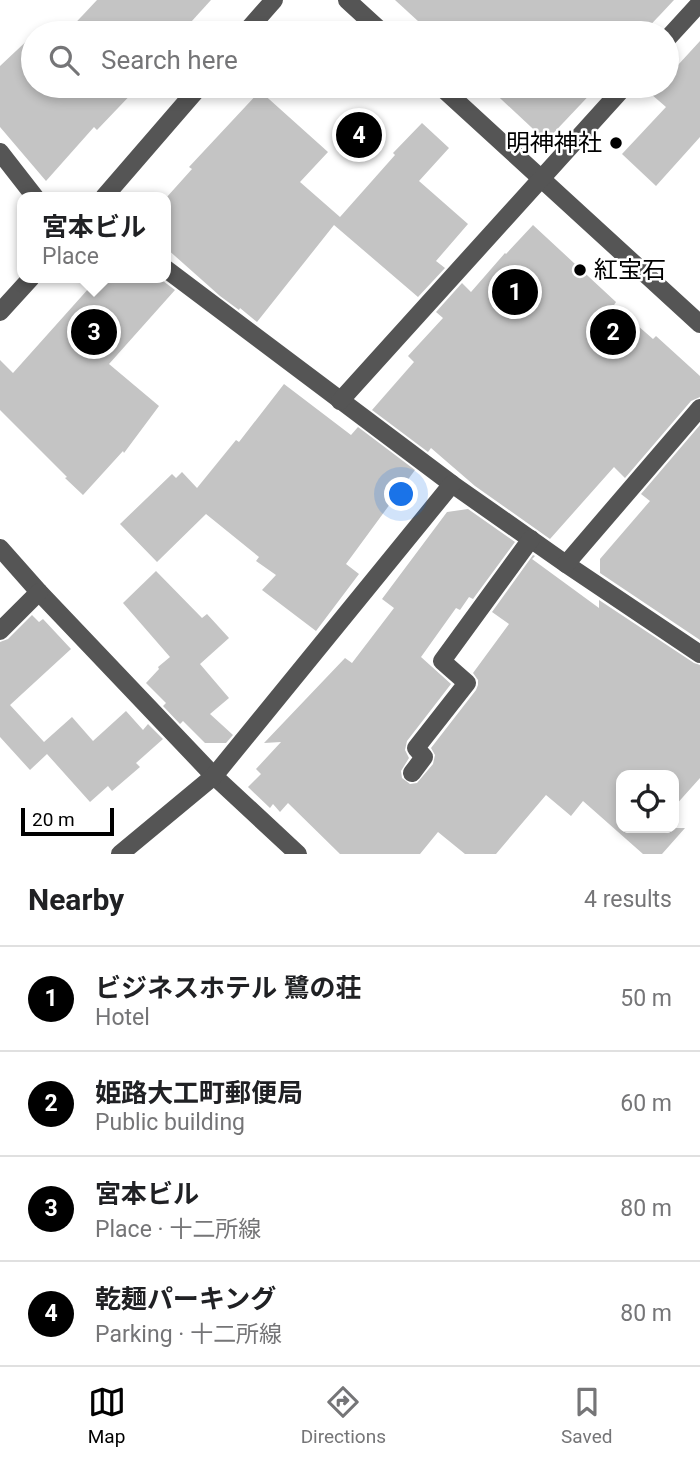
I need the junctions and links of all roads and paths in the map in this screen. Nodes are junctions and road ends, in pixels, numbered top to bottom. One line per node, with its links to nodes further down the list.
1 (274, 0): 4 (street)
2 (346, 0): 5 (street)
3 (700, 2): 6 (street)
4 (256, 21)
5 (370, 21)
6 (679, 26)
7 (190, 98): 13 (street)
8 (453, 98): 11 (street)
9 (614, 98): 11 (street)
10 (0, 152): 12 (street)
11 (541, 179): 17 (street); 18 (street)
12 (31, 192)
13 (108, 192)
14 (171, 273): 18 (street)
15 (26, 283): 16 (street)
16 (0, 312)
17 (700, 324)
18 (340, 401): 20 (street)
19 (700, 408): 23 (street)
20 (452, 484): 21 (street); 28 (street)
21 (531, 540): 23 (street); 27 (street)
22 (0, 548): 24 (street)
23 (566, 564): 26 (street)
24 (38, 592): 25 (street); 28 (street)
25 (0, 631)
26 (700, 654)
27 (412, 773)
28 (214, 776): 29 (street); 30 (street)
29 (120, 854)
30 (298, 854)

